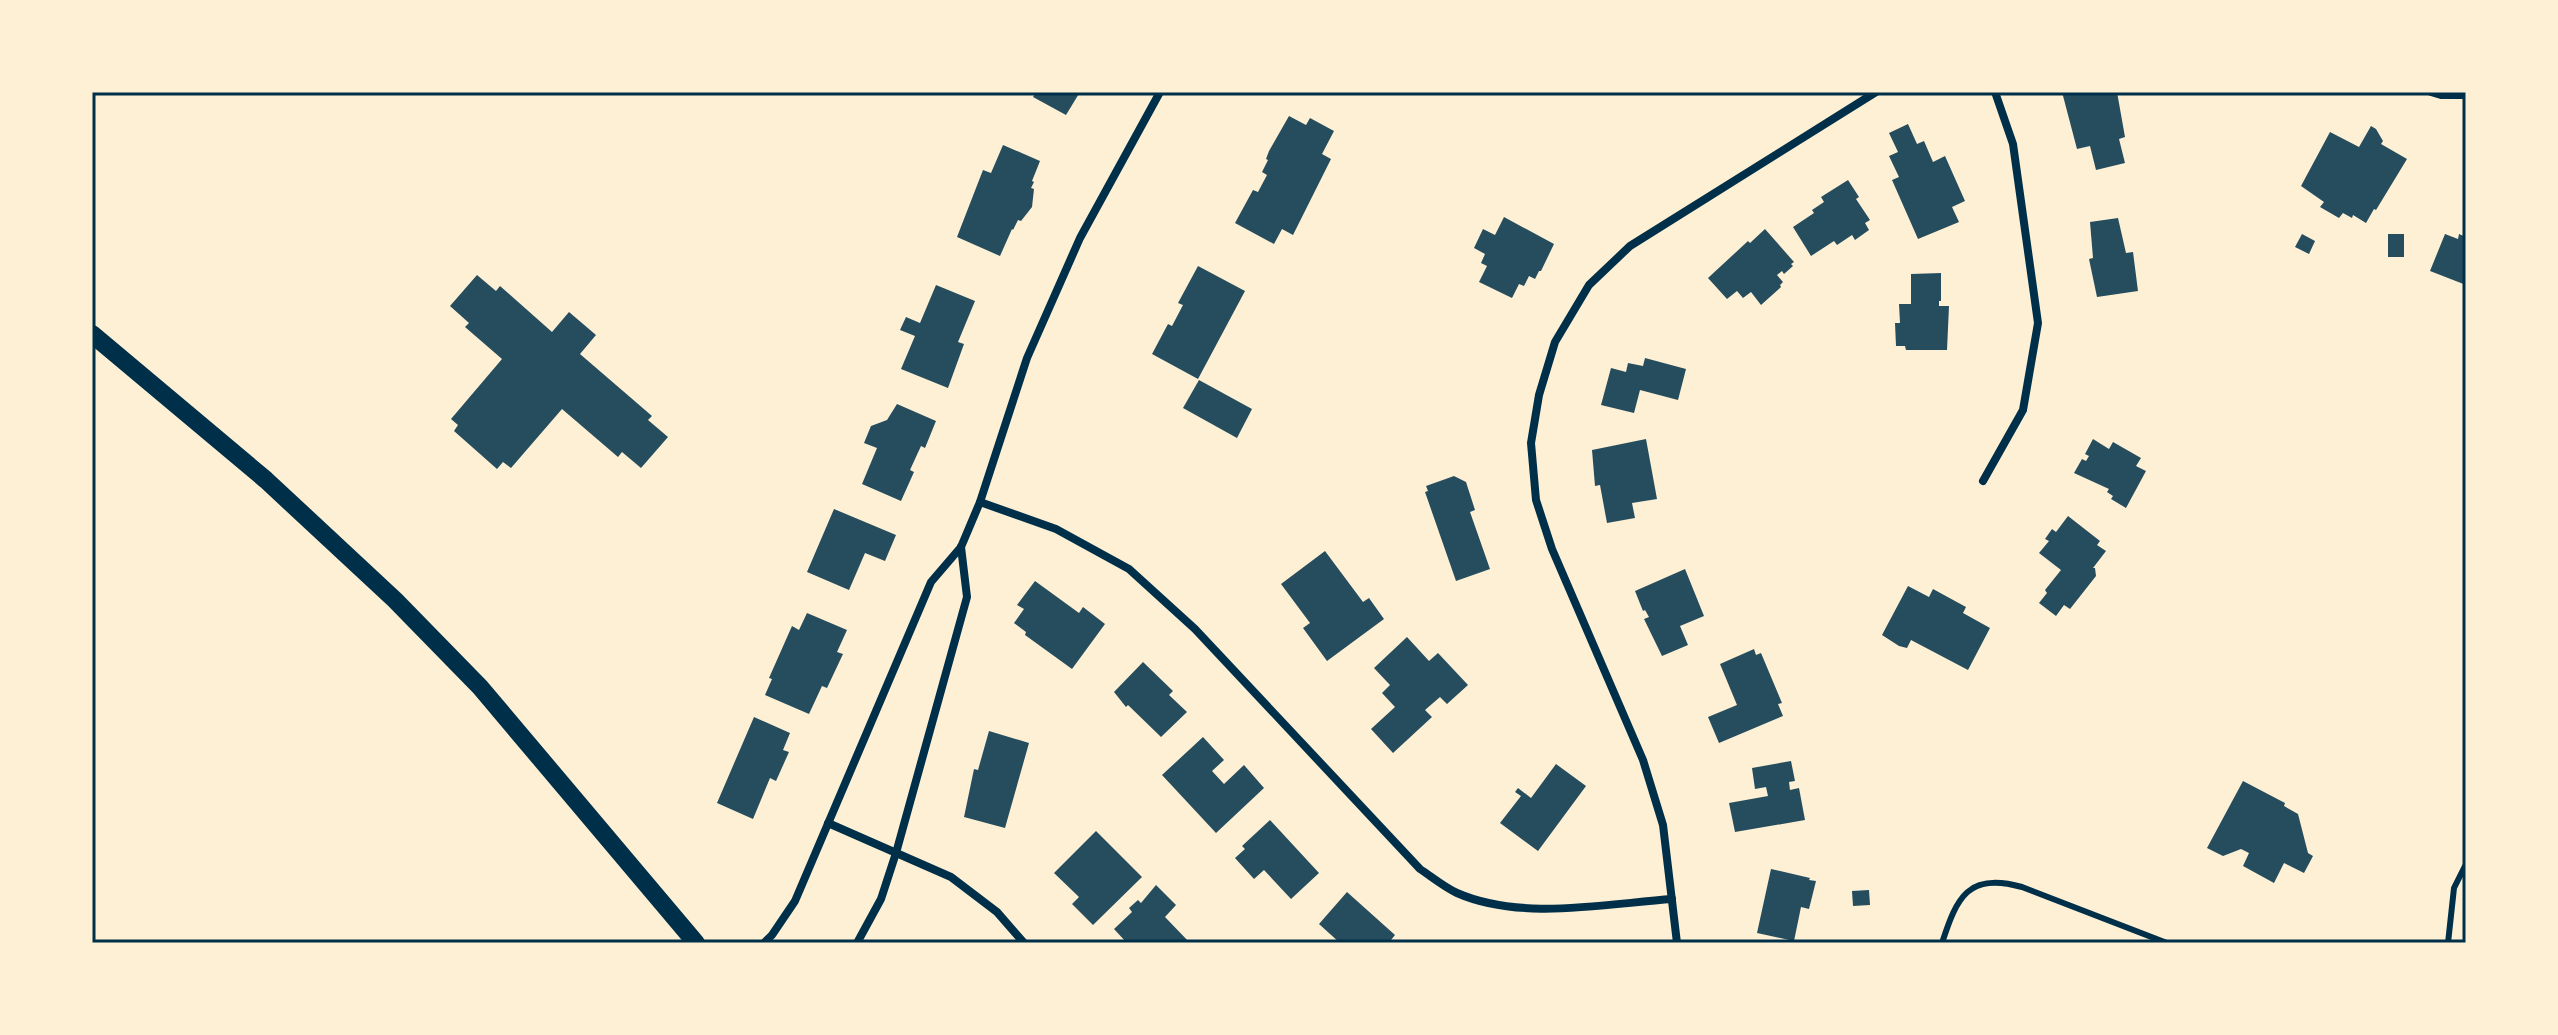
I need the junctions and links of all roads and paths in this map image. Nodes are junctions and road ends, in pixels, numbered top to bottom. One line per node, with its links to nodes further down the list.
1 (1160, 92): 8 (street)
2 (1876, 92): 13 (street)
3 (1995, 92): 7 (street)
4 (2431, 92): 5 (street)
5 (2466, 95)
6 (92, 334): 14 (main road)
7 (1983, 481)
8 (980, 502): 9 (street); 13 (street)
9 (961, 547): 10 (street); 11 (street)
10 (828, 823): 11 (street); 15 (street)
11 (896, 853): 16 (street); 17 (street)
12 (2466, 864): 21 (lane)
13 (1672, 899): 18 (street)
14 (696, 943)
15 (764, 943)
16 (857, 943)
17 (1024, 943)
18 (1677, 943)
19 (1942, 943): 20 (lane)
20 (2167, 943)
21 (2448, 943)

